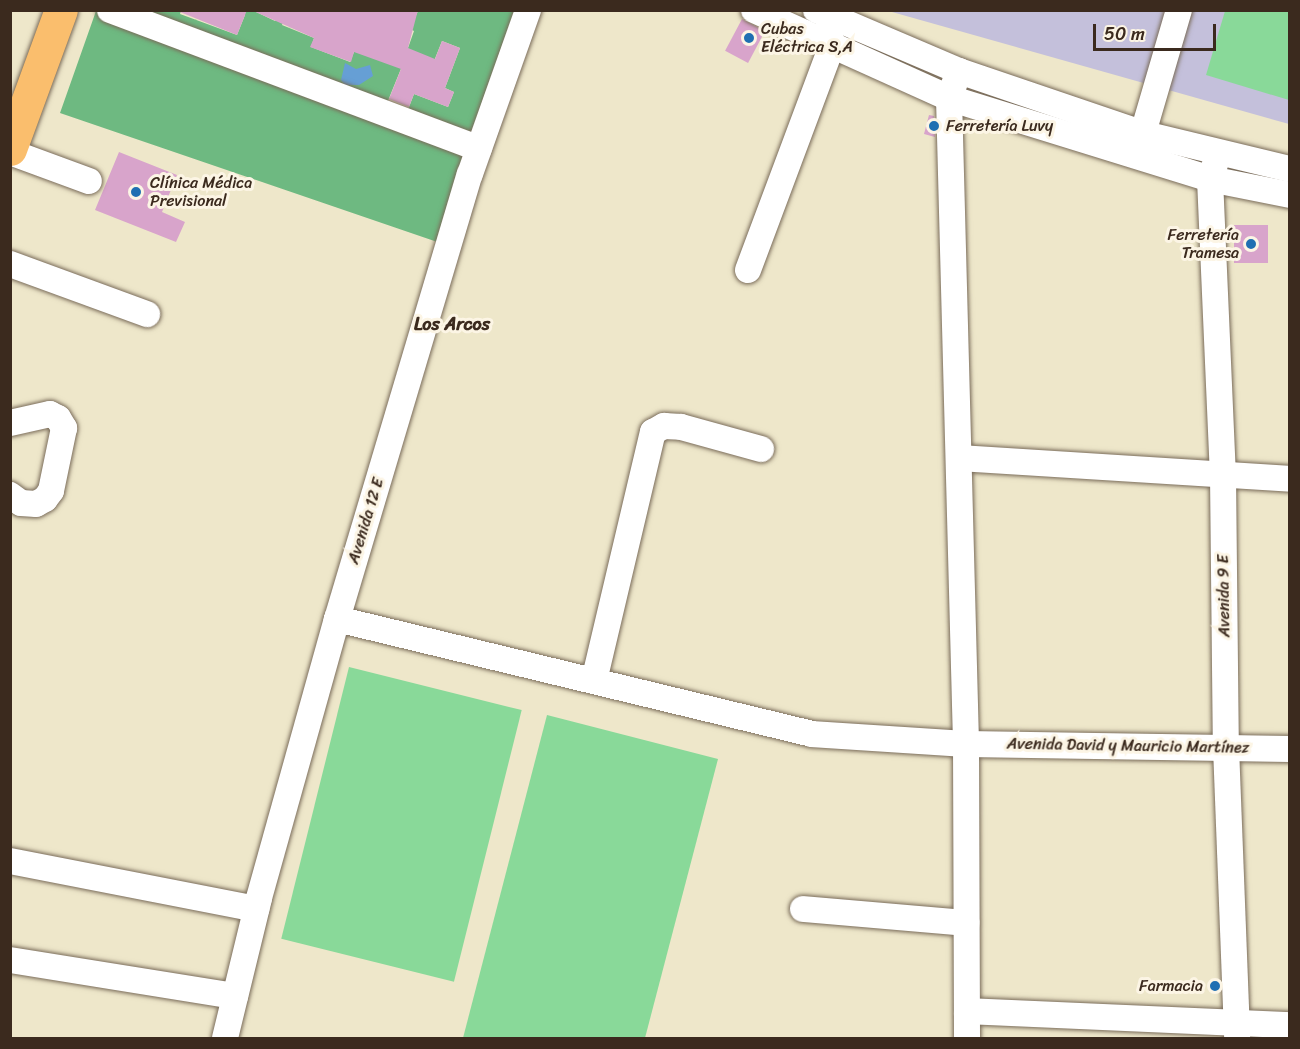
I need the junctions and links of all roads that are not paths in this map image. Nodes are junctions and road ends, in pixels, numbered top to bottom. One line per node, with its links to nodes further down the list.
1 (39, 10): 10 (highway)
2 (61, 10): 14 (highway)
3 (110, 10): 13 (street)
4 (528, 10): 13 (street, Avenida 12 E)
5 (754, 10): 8 (street)
6 (1179, 10): 12 (street)
7 (822, 12): 8 (street); 9 (street)
8 (832, 45): 11 (street); 21 (street)
9 (959, 71): 11 (street); 12 (street)
10 (10, 87)
11 (950, 98): 12 (street); 25 (street)
12 (1140, 145): 15 (street); 17 (street)
13 (479, 149): 29 (street, Avenida 12 E)
14 (10, 150): 18 (street)
15 (1218, 154): 16 (street); 17 (street, Avenida 9 E)
16 (1290, 170)
17 (1210, 179): 19 (street); 26 (street, Avenida 9 E)
18 (88, 181)
19 (1290, 195)
20 (10, 264): 22 (street)
21 (748, 270)
22 (147, 314)
23 (10, 423): 28 (street)
24 (761, 449): 30 (street)
25 (960, 458): 26 (street); 31 (street)
26 (1222, 475): 27 (street); 32 (street, Avenida 9 E)
27 (1290, 479)
28 (10, 495)
29 (337, 619): 30 (street, Avenida David y Mauricio Martínez); 35 (street, Avenida 12 E)
30 (594, 681): 31 (street, Avenida David y Mauricio Martínez)
31 (966, 744): 32 (street, Avenida David y Mauricio Martínez); 37 (street)
32 (1226, 747): 33 (street, Avenida David y Mauricio Martínez); 42 (street, Avenida 9 E)
33 (1290, 749)
34 (10, 861): 35 (street)
35 (256, 909): 39 (street, Avenida 12 E)
36 (803, 909): 37 (street)
37 (966, 923): 40 (street)
38 (10, 960): 39 (street)
39 (235, 996): 43 (street, Avenida 12 E)
40 (967, 1011): 42 (street); 44 (street)
41 (1290, 1025): 42 (street)
42 (1237, 1031)
43 (225, 1038)
44 (967, 1038)

